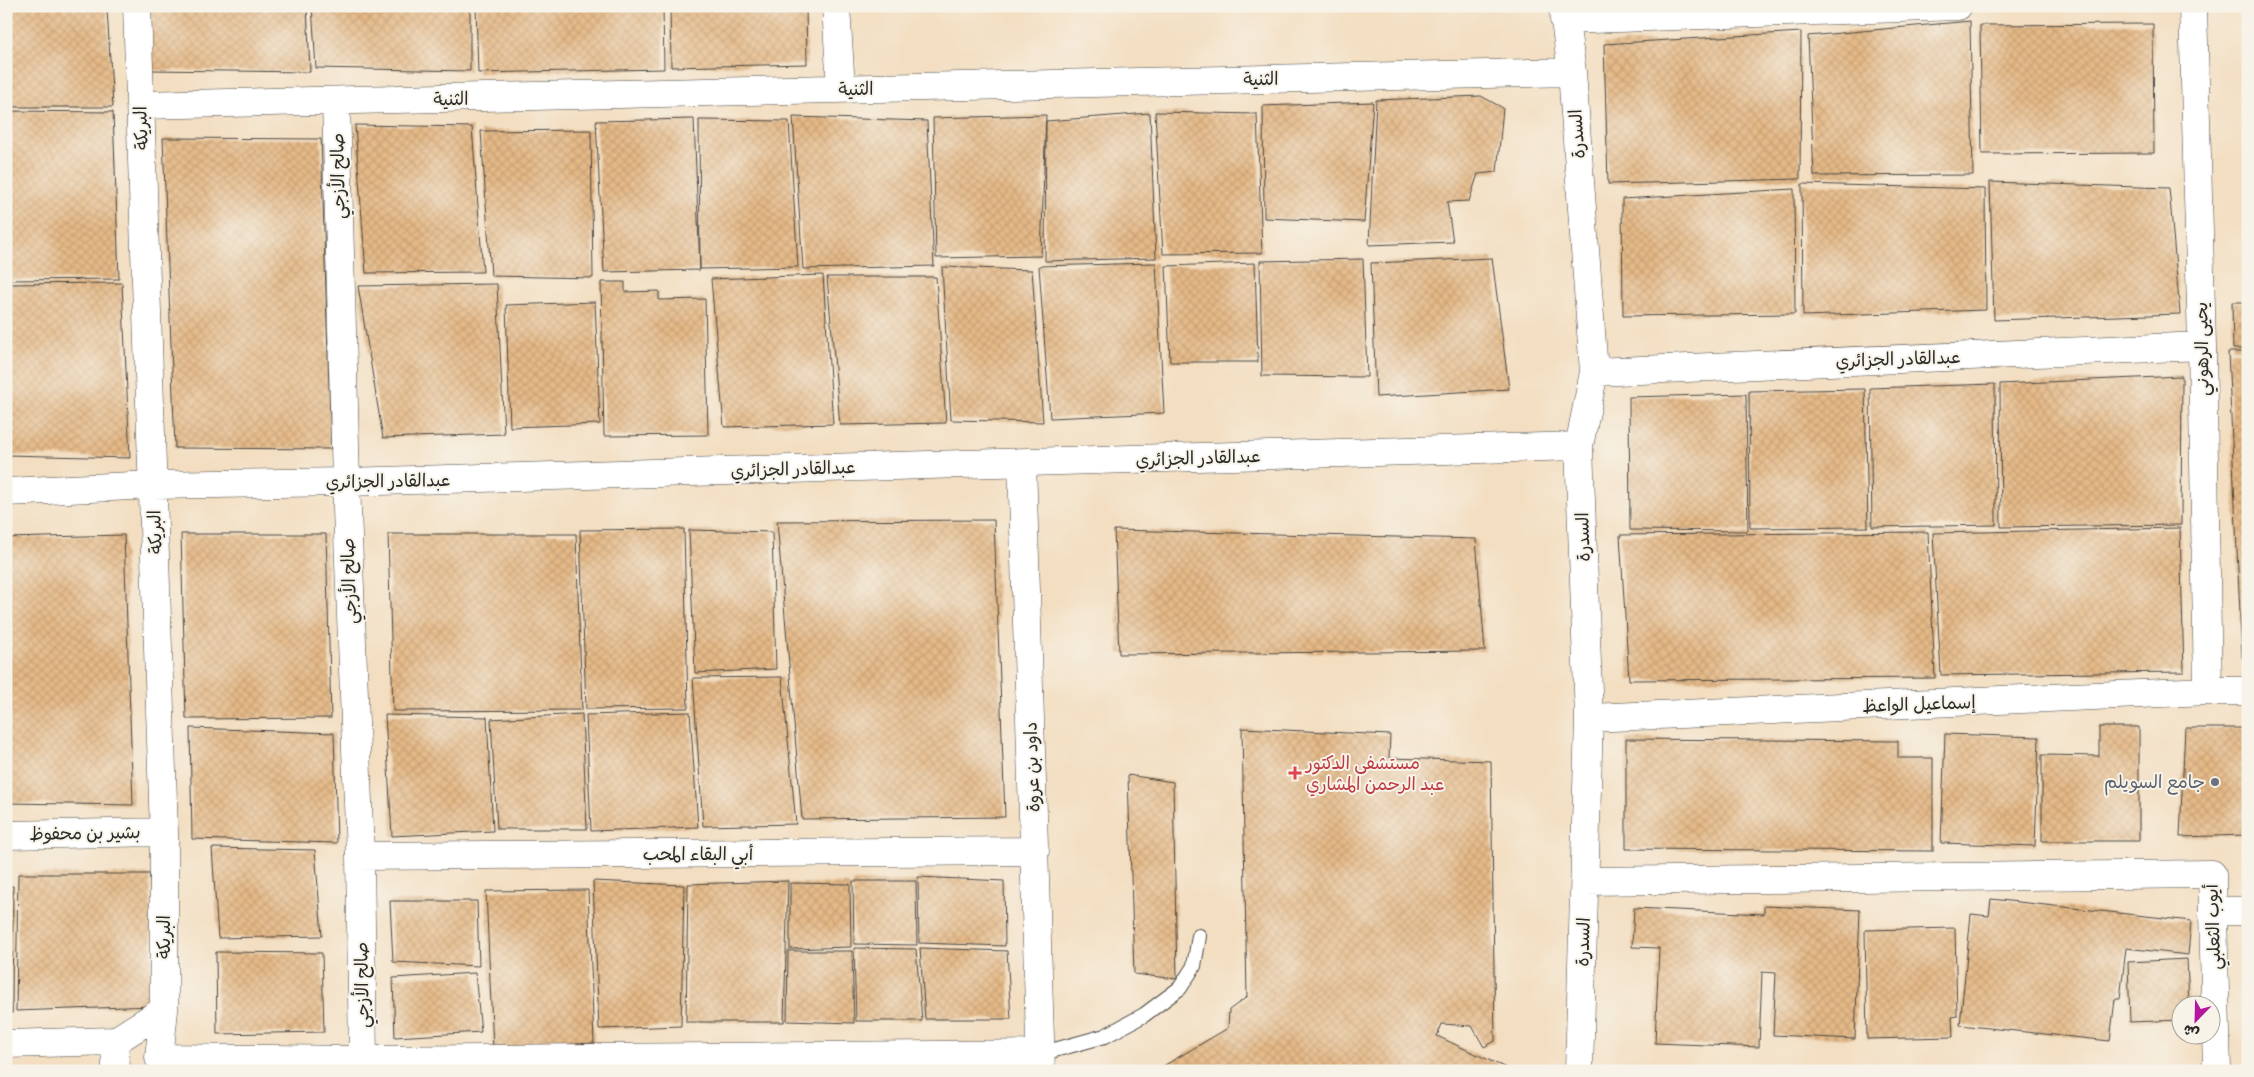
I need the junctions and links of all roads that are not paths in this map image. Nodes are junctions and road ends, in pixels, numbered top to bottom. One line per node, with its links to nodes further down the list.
1 (137, 6): 9 (street, البريكة)
2 (836, 6): 7 (street)
3 (1958, 6): 5 (street)
4 (2193, 6): 10 (street, يحيى الرهوني)
5 (1563, 13): 6 (street, السدرة)
6 (1572, 72): 7 (street, الثنية); 11 (street, السدرة)
7 (841, 89): 8 (street, الثنية)
8 (336, 101): 9 (street, الثنية); 14 (street, صالح الأزجي)
9 (140, 105): 15 (street, البريكة)
10 (2202, 346): 11 (street, عبدالقادر الجزائري); 17 (street, يحيى الرهوني)
11 (1594, 372): 12 (street, السدرة)
12 (1579, 446): 13 (street, عبدالقادر الجزائري); 19 (street, السدرة)
13 (1022, 463): 14 (street, عبدالقادر الجزائري); 22 (street, داود بن عروة)
14 (346, 482): 15 (street, عبدالقادر الجزائري); 23 (street, صالح الأزجي)
15 (153, 485): 16 (street, عبدالقادر الجزائري); 20 (street, البريكة)
16 (6, 492)
17 (2208, 691): 18 (street, إسماعيل الواعظ); 19 (street, إسماعيل الواعظ)
18 (2248, 691)
19 (1589, 718): 24 (street, السدرة)
20 (164, 832): 21 (street, بشير بن محفوظ); 28 (street, البريكة)
21 (6, 835)
22 (1035, 851): 23 (street, أبي البقاء المحب); 32 (street, داود بن عروة)
23 (360, 856): 31 (street, صالح الأزجي)
24 (1585, 880): 25 (street, أيوب الثعلبي); 34 (street, السدرة)
25 (2213, 911): 26 (street); 35 (street, أيوب الثعلبي)
26 (2248, 911)
27 (1200, 936): 32 (lane)
28 (164, 1010): 29 (street); 31 (street, البريكة)
29 (115, 1041): 30 (street); 33 (street)
30 (6, 1044)
31 (363, 1060): 32 (street)
32 (1041, 1062)
33 (116, 1071)
34 (1579, 1071)
35 (2217, 1071)

